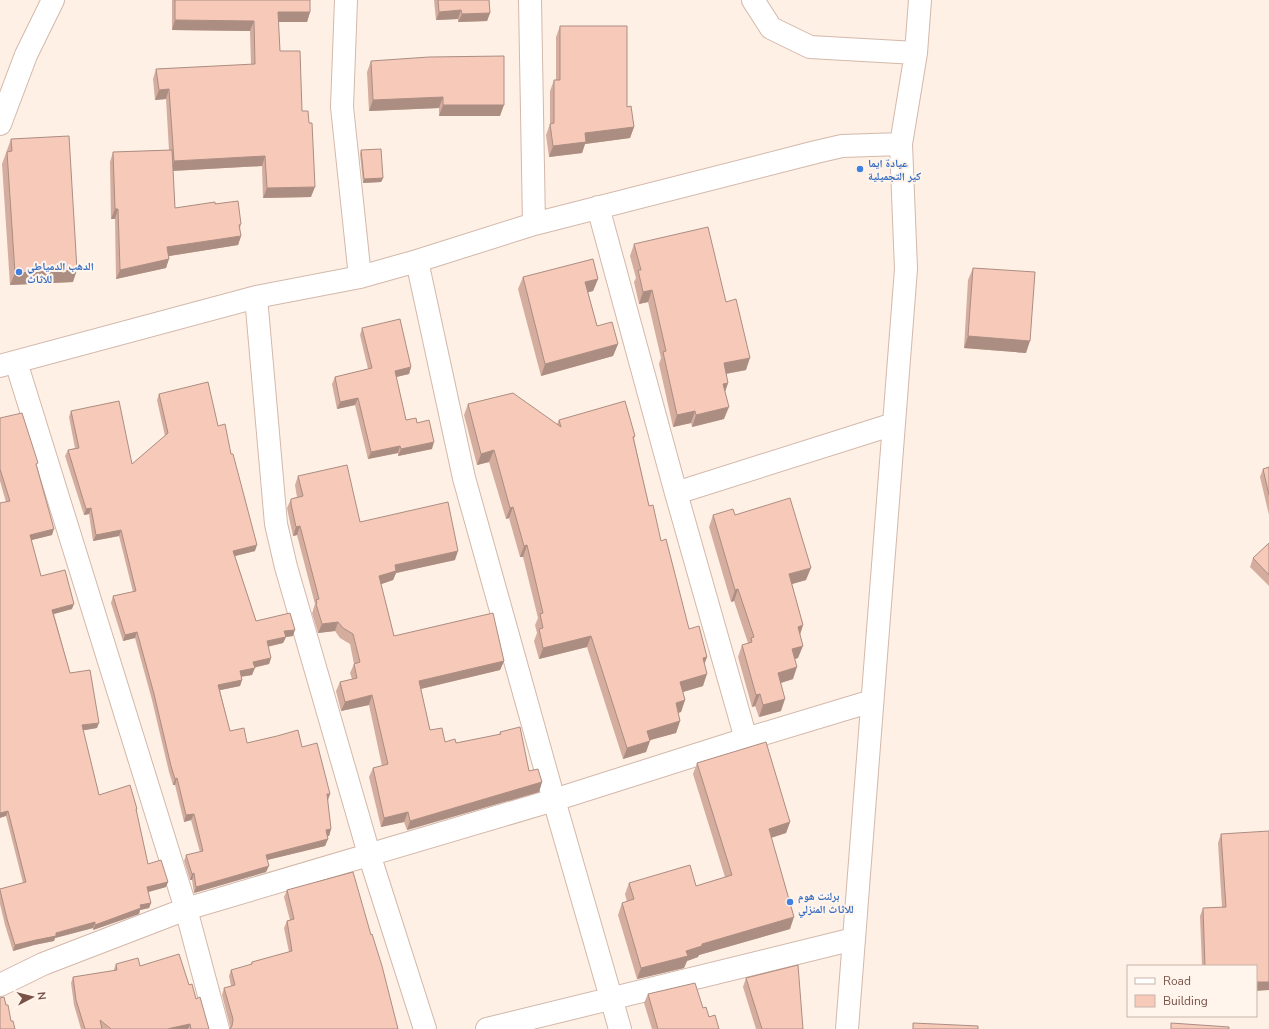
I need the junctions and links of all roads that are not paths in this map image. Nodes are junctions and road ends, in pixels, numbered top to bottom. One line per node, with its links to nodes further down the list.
1 (53, 0): 7 (street)
2 (346, 0): 12 (street)
3 (530, 0): 10 (street)
4 (753, 0): 6 (street)
5 (920, 0): 6 (street)
6 (916, 53): 8 (street)
7 (0, 124)
8 (901, 144): 9 (street); 15 (street)
9 (598, 207): 10 (street); 16 (street)
10 (534, 224): 11 (street)
11 (417, 261): 12 (street); 19 (street)
12 (360, 277): 13 (street)
13 (256, 297): 14 (street); 20 (street)
14 (8, 364): 21 (street)
15 (894, 424): 16 (street); 17 (street)
16 (676, 493): 18 (street)
17 (872, 701): 18 (street); 22 (street)
18 (746, 739): 19 (street)
19 (554, 800): 20 (street); 24 (street)
20 (369, 854): 21 (street); 26 (street)
21 (186, 909): 23 (street); 25 (street)
22 (854, 939): 24 (street); 29 (street)
23 (2, 979)
24 (611, 998): 27 (street); 28 (street)
25 (218, 1029)
26 (425, 1029)
27 (487, 1029)
28 (620, 1029)
29 (847, 1029)

